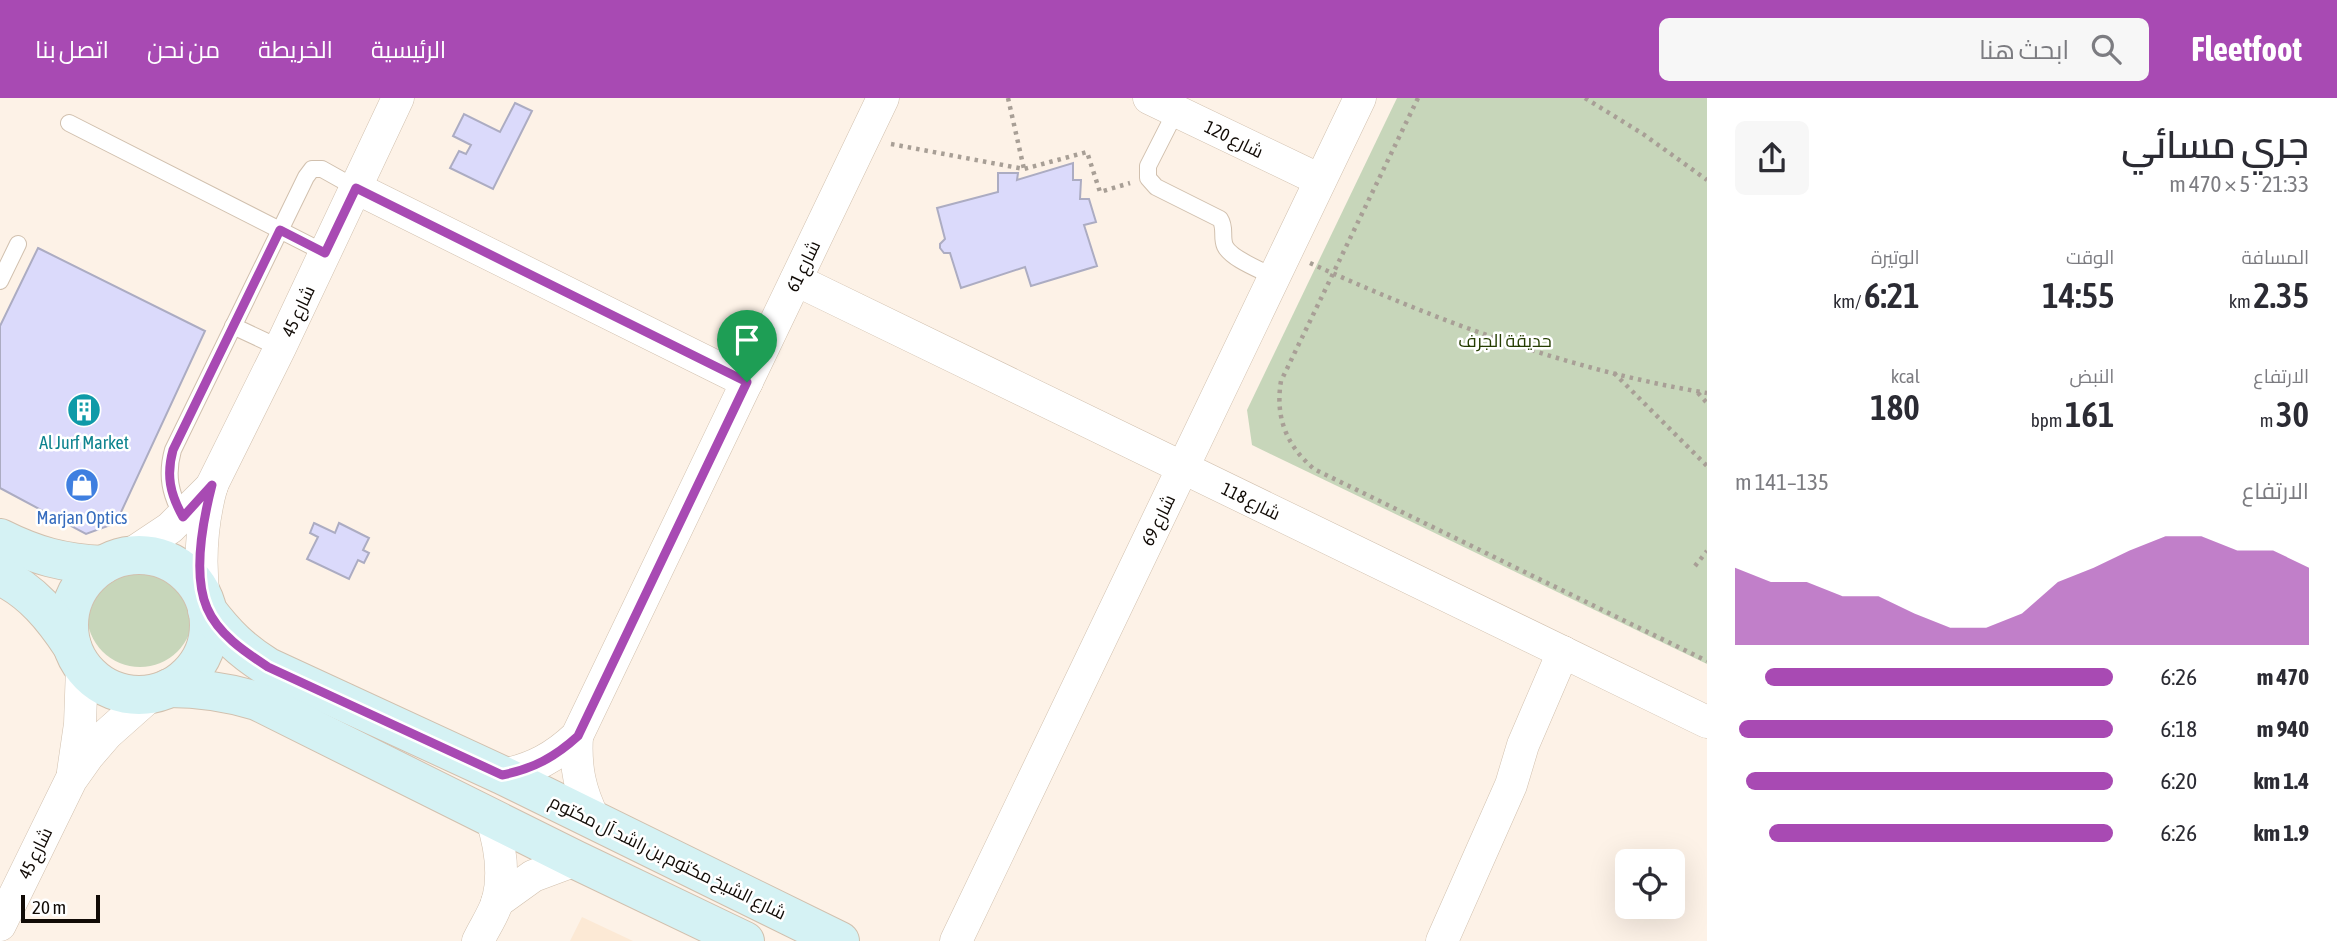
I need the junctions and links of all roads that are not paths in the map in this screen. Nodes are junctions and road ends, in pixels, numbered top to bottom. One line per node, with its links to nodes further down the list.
1 (398, 98): 7 (street, شارع 45)
2 (883, 98): 12 (street, شارع 61)
3 (1360, 98): 6 (street, شارع 69)
4 (1162, 104): 6 (street, شارع 120); 11 (lane)
5 (69, 123): 8 (lane)
6 (1320, 180): 11 (street, شارع 69)
7 (356, 188): 8 (lane); 10 (street, شارع 45); 16 (street)
8 (280, 230): 10 (lane); 14 (lane)
9 (18, 244): 13 (lane)
10 (325, 253): 15 (street, شارع 45)
11 (1280, 265): 17 (street, شارع 69)
12 (796, 280): 16 (street, شارع 61); 17 (street, شارع 118)
13 (0, 281)
14 (233, 326): 15 (lane); 19 (lane)
15 (280, 348): 18 (street, شارع 45)
16 (747, 382): 28 (street, شارع 61)
17 (1183, 468): 25 (street, شارع 118); 39 (street, شارع 69)
18 (212, 485): 19 (street, شارع 45); 23 (street, شارع 45)
19 (183, 517): 21 (street, شارع 45)
20 (0, 538): 21 (street)
21 (116, 560): 23 (street); 24 (street)
22 (0, 576): 24 (street)
23 (206, 605): 26 (street); 29 (street, شارع الشيخ مكتوم بن راشد آل مكتوم)
24 (77, 657): 26 (street); 30 (street, شارع 45)
25 (1573, 657): 27 (street, شارع 118); 40 (street)
26 (161, 691): 30 (street, شارع 45); 31 (street)
27 (1707, 722)
28 (578, 736): 29 (street, شارع 61); 32 (street, شارع 61)
29 (502, 775): 32 (street, شارع الشيخ مكتوم بن راشد آل مكتوم)
30 (71, 780): 35 (street, شارع 45)
31 (491, 817): 33 (street); 34 (street)
32 (594, 819): 38 (street, شارع الشيخ مكتوم بن راشد آل مكتوم)
33 (576, 860): 34 (street); 37 (street)
34 (497, 902): 36 (street)
35 (0, 925)
36 (478, 941)
37 (745, 941)
38 (840, 941)
39 (957, 941)
40 (1441, 941)

